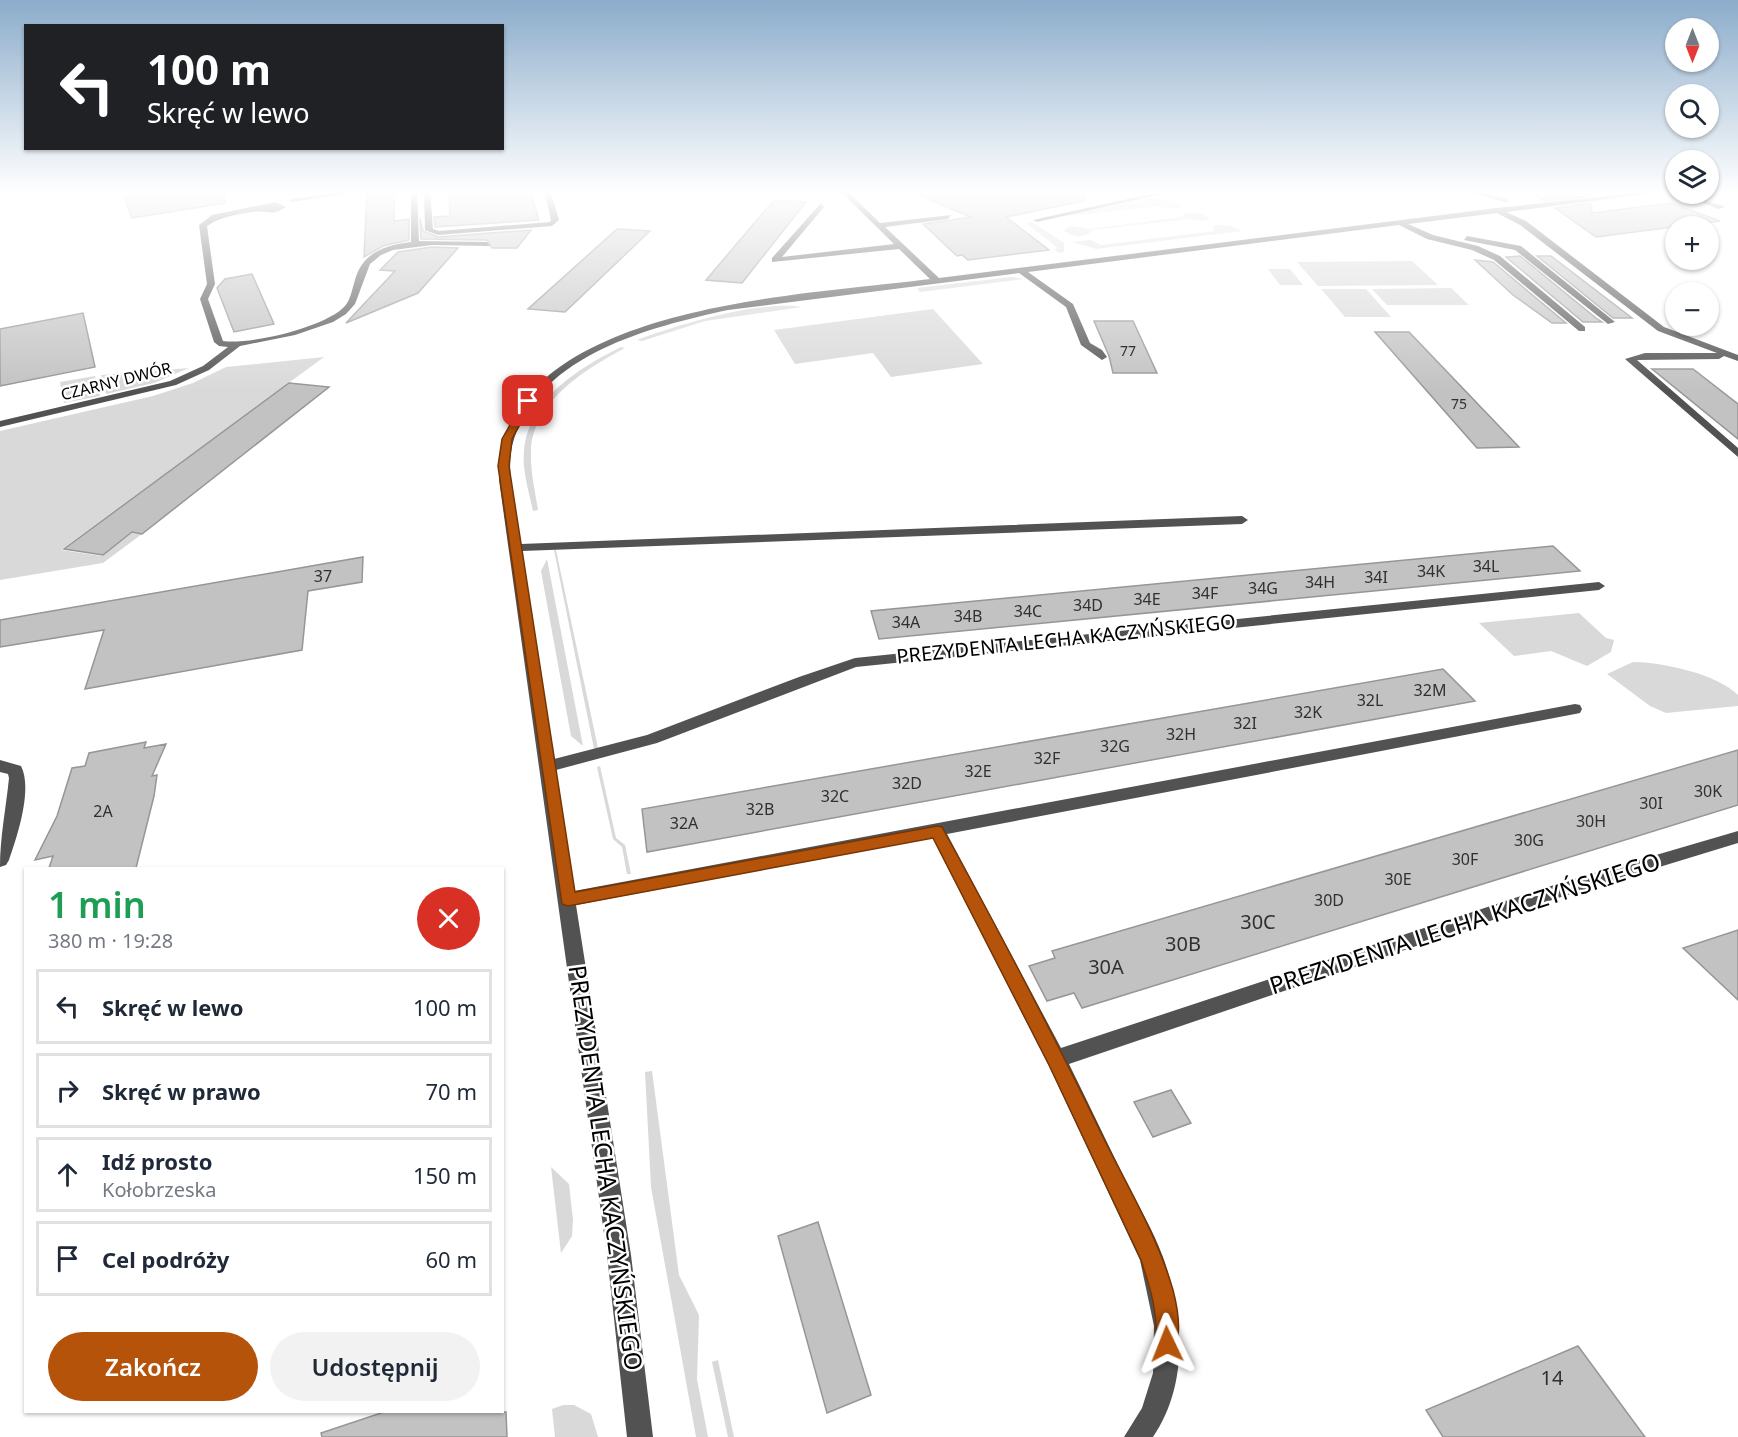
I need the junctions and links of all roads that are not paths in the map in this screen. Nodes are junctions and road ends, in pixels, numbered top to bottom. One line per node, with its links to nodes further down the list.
1 (207, 257): 14 (street)
2 (371, 257): 14 (street)
3 (777, 257): 4 (street)
4 (802, 257)
5 (913, 257): 11 (street)
6 (1125, 257): 10 (street, PREZYDENTA LECHA KACZYŃSKIEGO)
7 (1495, 257): 13 (street)
8 (1529, 257): 12 (street)
9 (1567, 257): 16 (street)
10 (1020, 270): 11 (street, PREZYDENTA LECHA KACZYŃSKIEGO); 15 (street)
11 (937, 281): 20 (street, PREZYDENTA LECHA KACZYŃSKIEGO)
12 (1611, 322)
13 (1581, 329)
14 (234, 347): 17 (street, CZARNY DWÓR)
15 (1102, 357)
16 (1735, 357): 18 (street)
17 (0, 424)
18 (1738, 454)
19 (1242, 520): 20 (street)
20 (516, 548): 24 (street, PREZYDENTA LECHA KACZYŃSKIEGO)
21 (1599, 585): 24 (street, PREZYDENTA LECHA KACZYŃSKIEGO)
22 (1575, 709): 25 (street)
23 (0, 766): 27 (street)
24 (549, 766): 28 (street, PREZYDENTA LECHA KACZYŃSKIEGO)
25 (937, 831): 28 (street); 29 (street)
26 (1738, 837): 29 (street, PREZYDENTA LECHA KACZYŃSKIEGO)
27 (0, 860)
28 (568, 900): 30 (street, PREZYDENTA LECHA KACZYŃSKIEGO)
29 (1056, 1059): 31 (street)
30 (640, 1437)
31 (1137, 1437)

